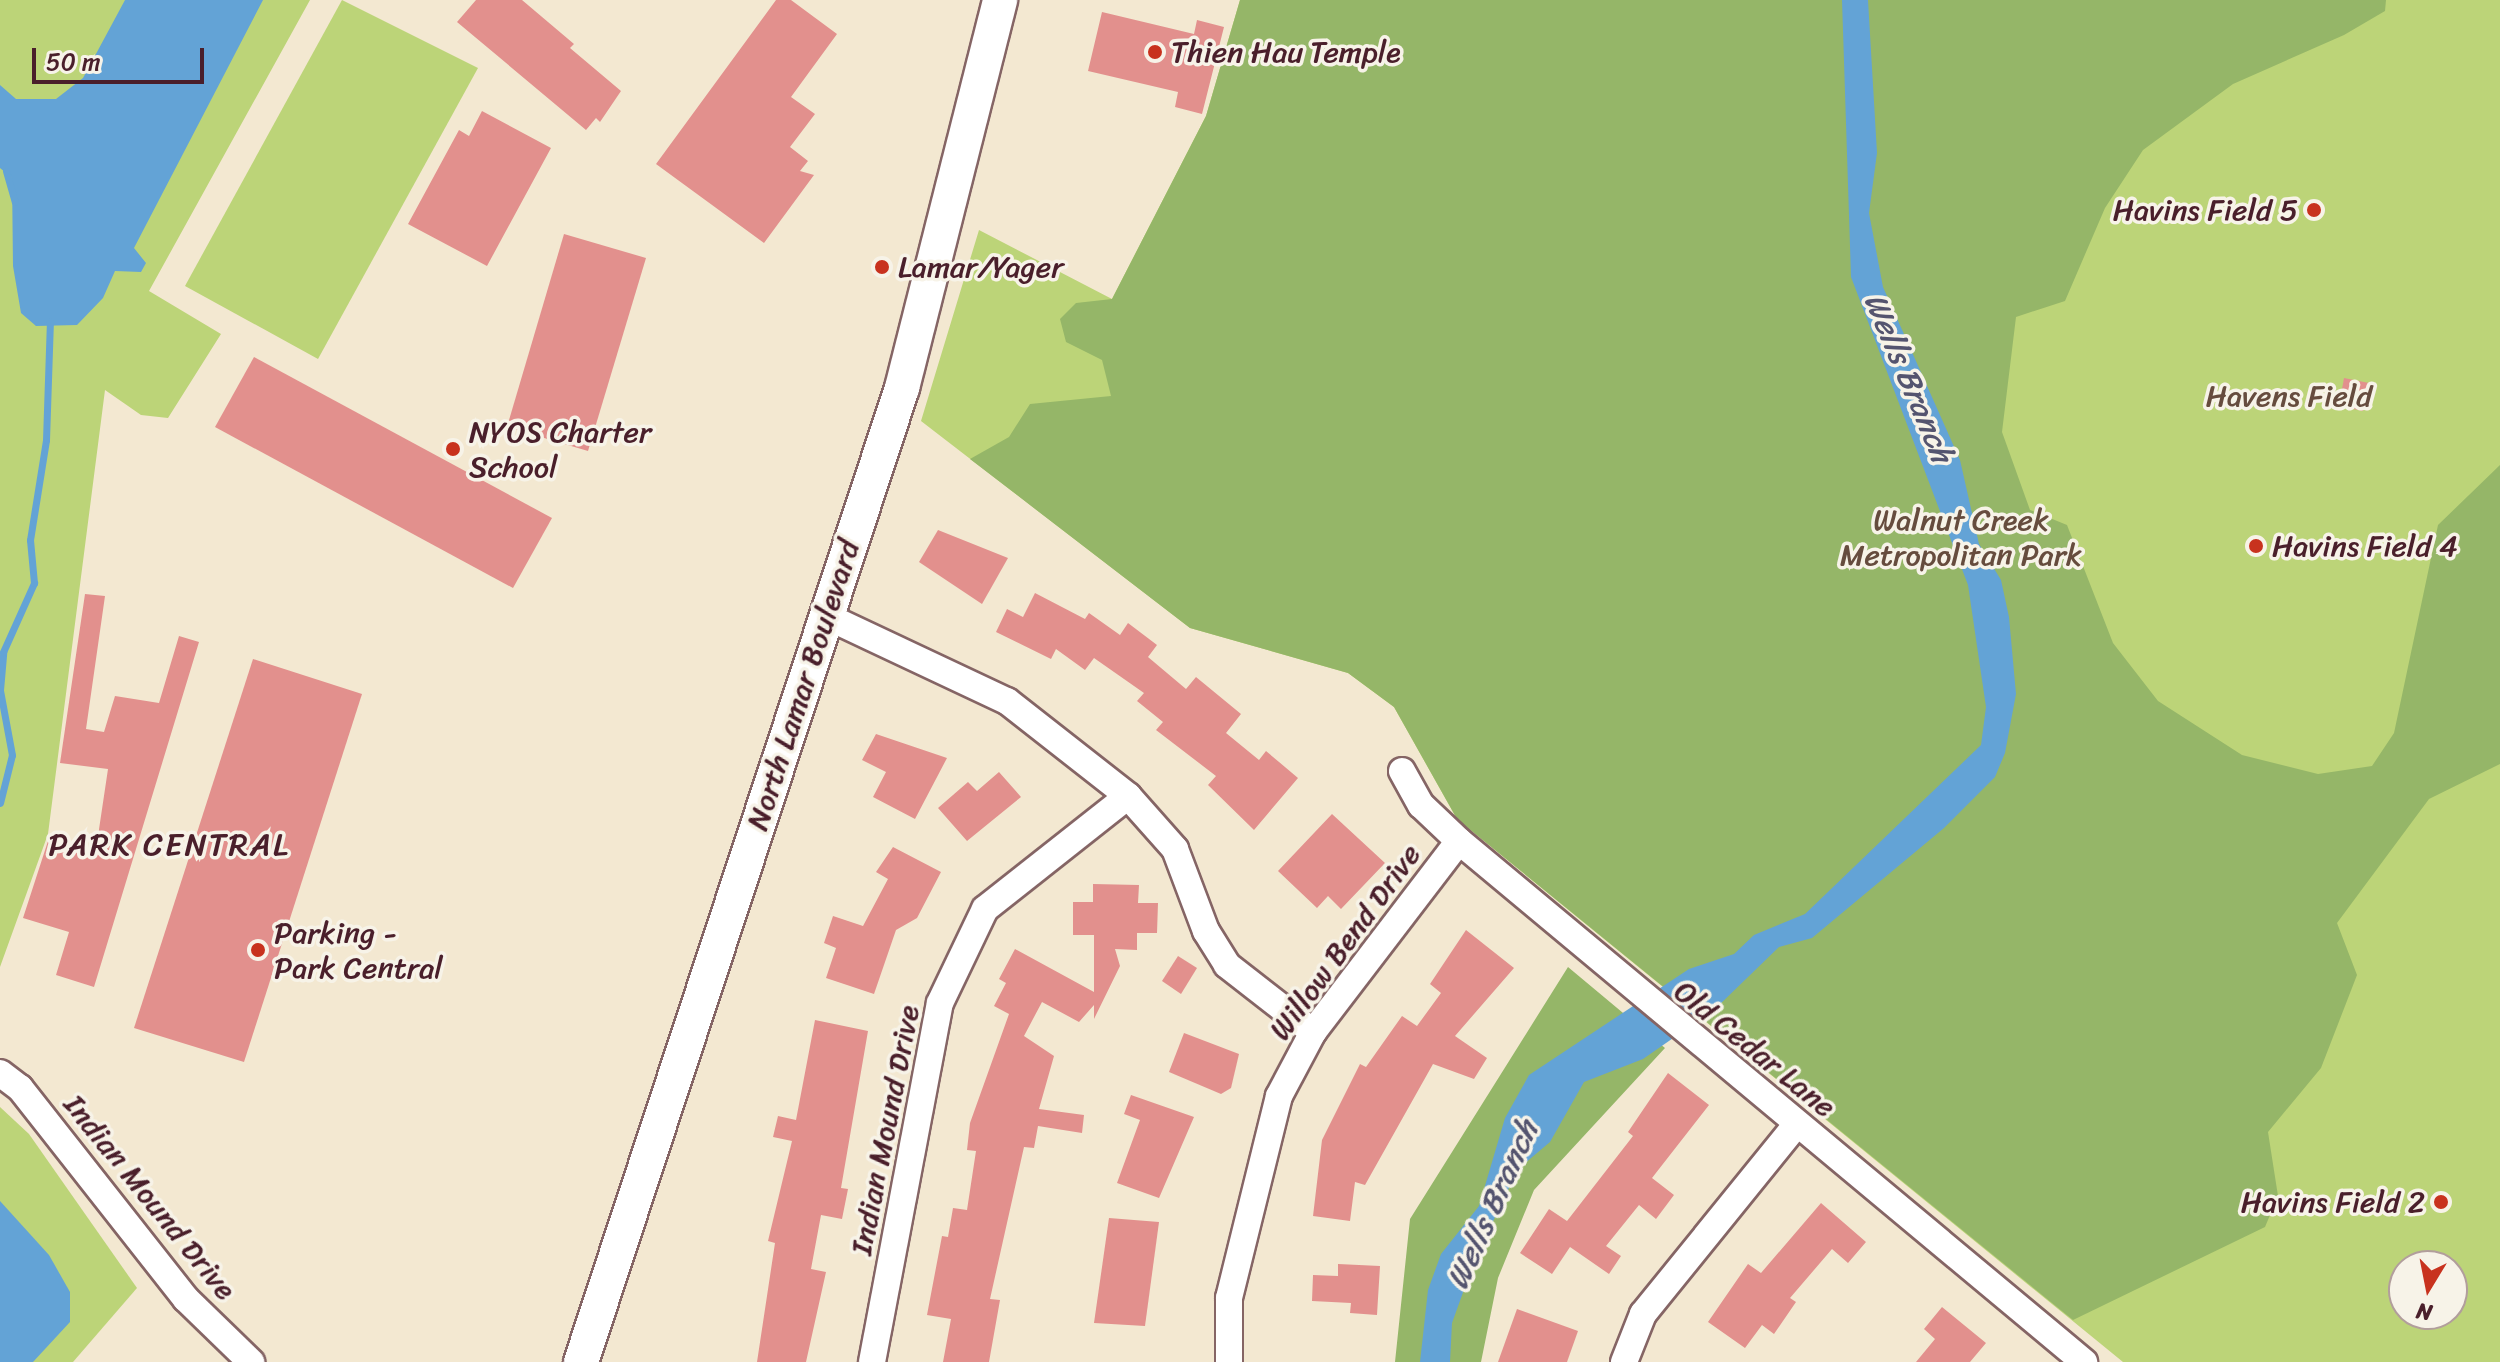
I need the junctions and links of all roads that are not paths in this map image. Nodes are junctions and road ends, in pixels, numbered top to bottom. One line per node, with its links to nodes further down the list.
1 (995, 2): 2 (main road, North Lamar Boulevard)
2 (826, 616): 4 (street); 11 (main road, North Lamar Boulevard)
3 (1402, 771): 5 (street, Old Cedar Lane)
4 (1128, 796): 6 (street); 12 (street, Indian Mound Drive)
5 (1459, 841): 6 (street, Willow Bend Drive); 8 (street, Old Cedar Lane)
6 (1313, 1032): 13 (street, Willow Bend Drive)
7 (0, 1073): 10 (street, Indian Mound Drive)
8 (1797, 1124): 9 (street, Old Cedar Lane); 14 (street)
9 (2072, 1358)
10 (251, 1362)
11 (581, 1362)
12 (872, 1362)
13 (1229, 1362)
14 (1624, 1362)

